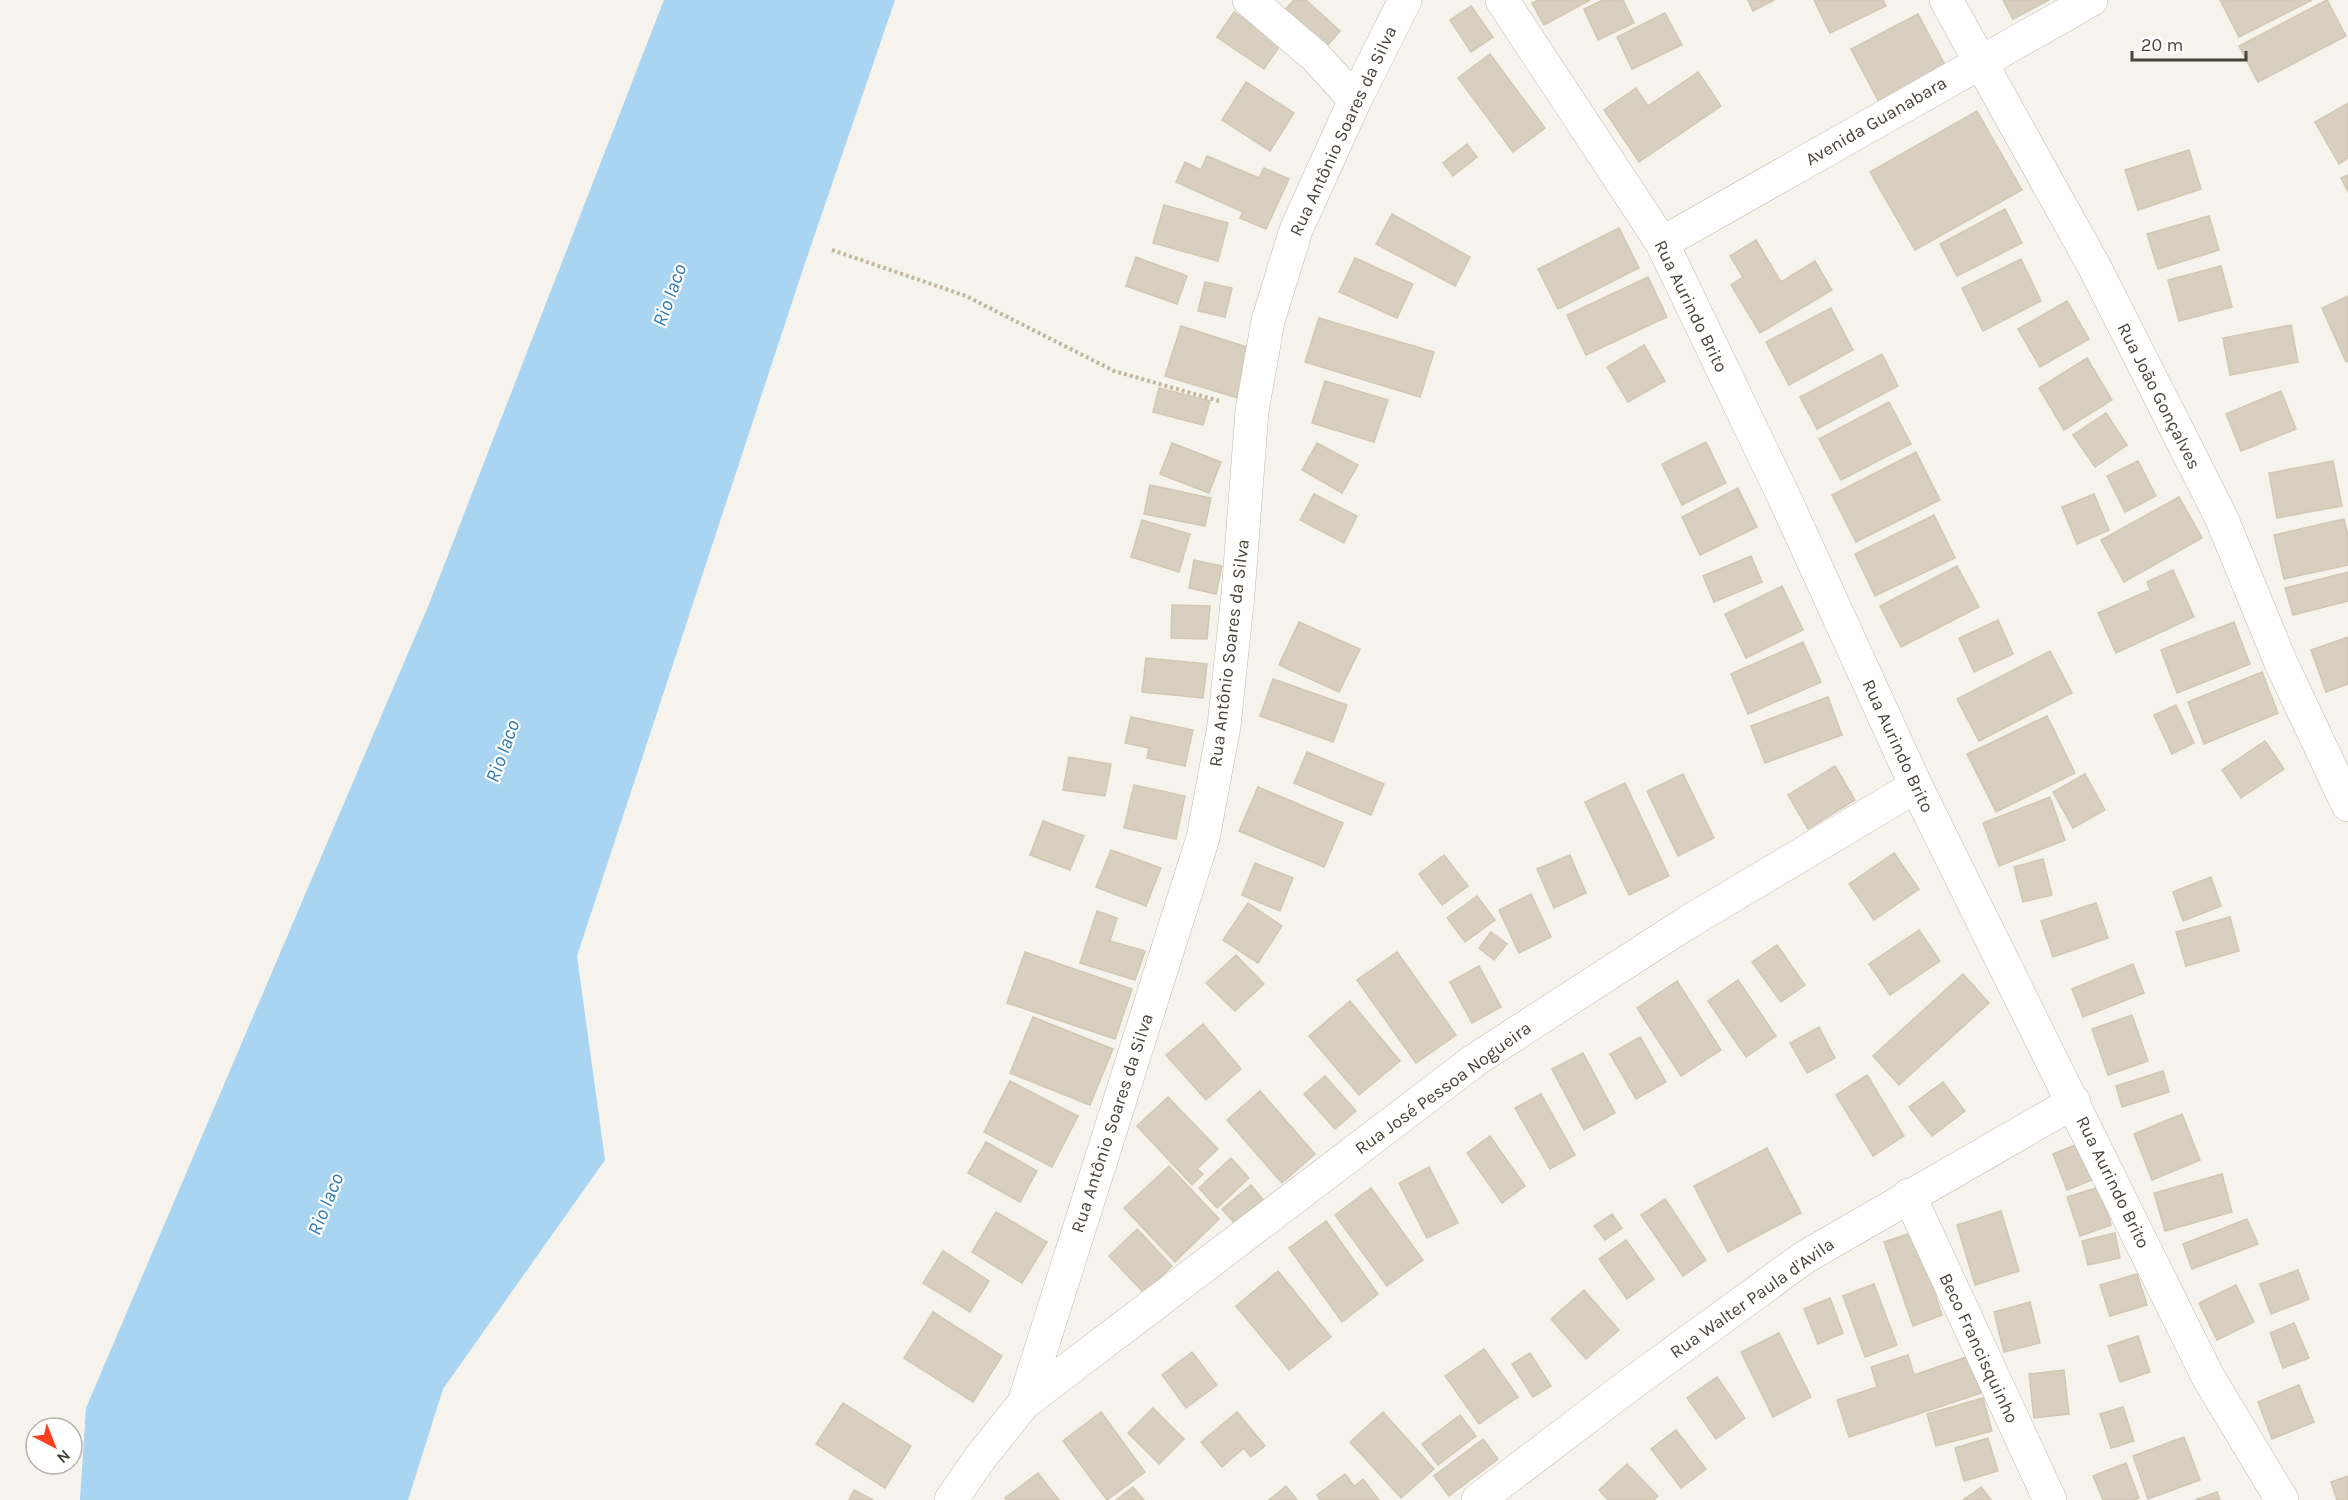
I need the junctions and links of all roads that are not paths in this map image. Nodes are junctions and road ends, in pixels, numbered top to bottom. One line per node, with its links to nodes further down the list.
1 (1249, 0): 7 (street)
2 (1405, 0): 7 (street, Rua Antônio Soares da Silva)
3 (1502, 0): 8 (street, Rua Aurindo Brito)
4 (1946, 0): 6 (street, Rua João Gonçalves)
5 (2091, 0): 6 (street, Avenida Guanabara)
6 (1980, 62): 8 (street, Avenida Guanabara); 10 (street, Rua João Gonçalves)
7 (1355, 100): 13 (street, Rua Antônio Soares da Silva)
8 (1662, 243): 9 (street, Rua Aurindo Brito)
9 (1916, 786): 11 (street, Rua Aurindo Brito); 13 (street, Rua José Pessoa Nogueira)
10 (2348, 805)
11 (2074, 1101): 12 (street, Rua Walter Paula d'Avila); 17 (street, Rua Aurindo Brito)
12 (1909, 1195): 15 (street, Rua Walter Paula d'Avila); 16 (street, Beco Francisquinho)
13 (1024, 1403): 14 (street, Rua Antônio Soares da Silva)
14 (951, 1500)
15 (1478, 1500)
16 (2050, 1500)
17 (2282, 1500)

